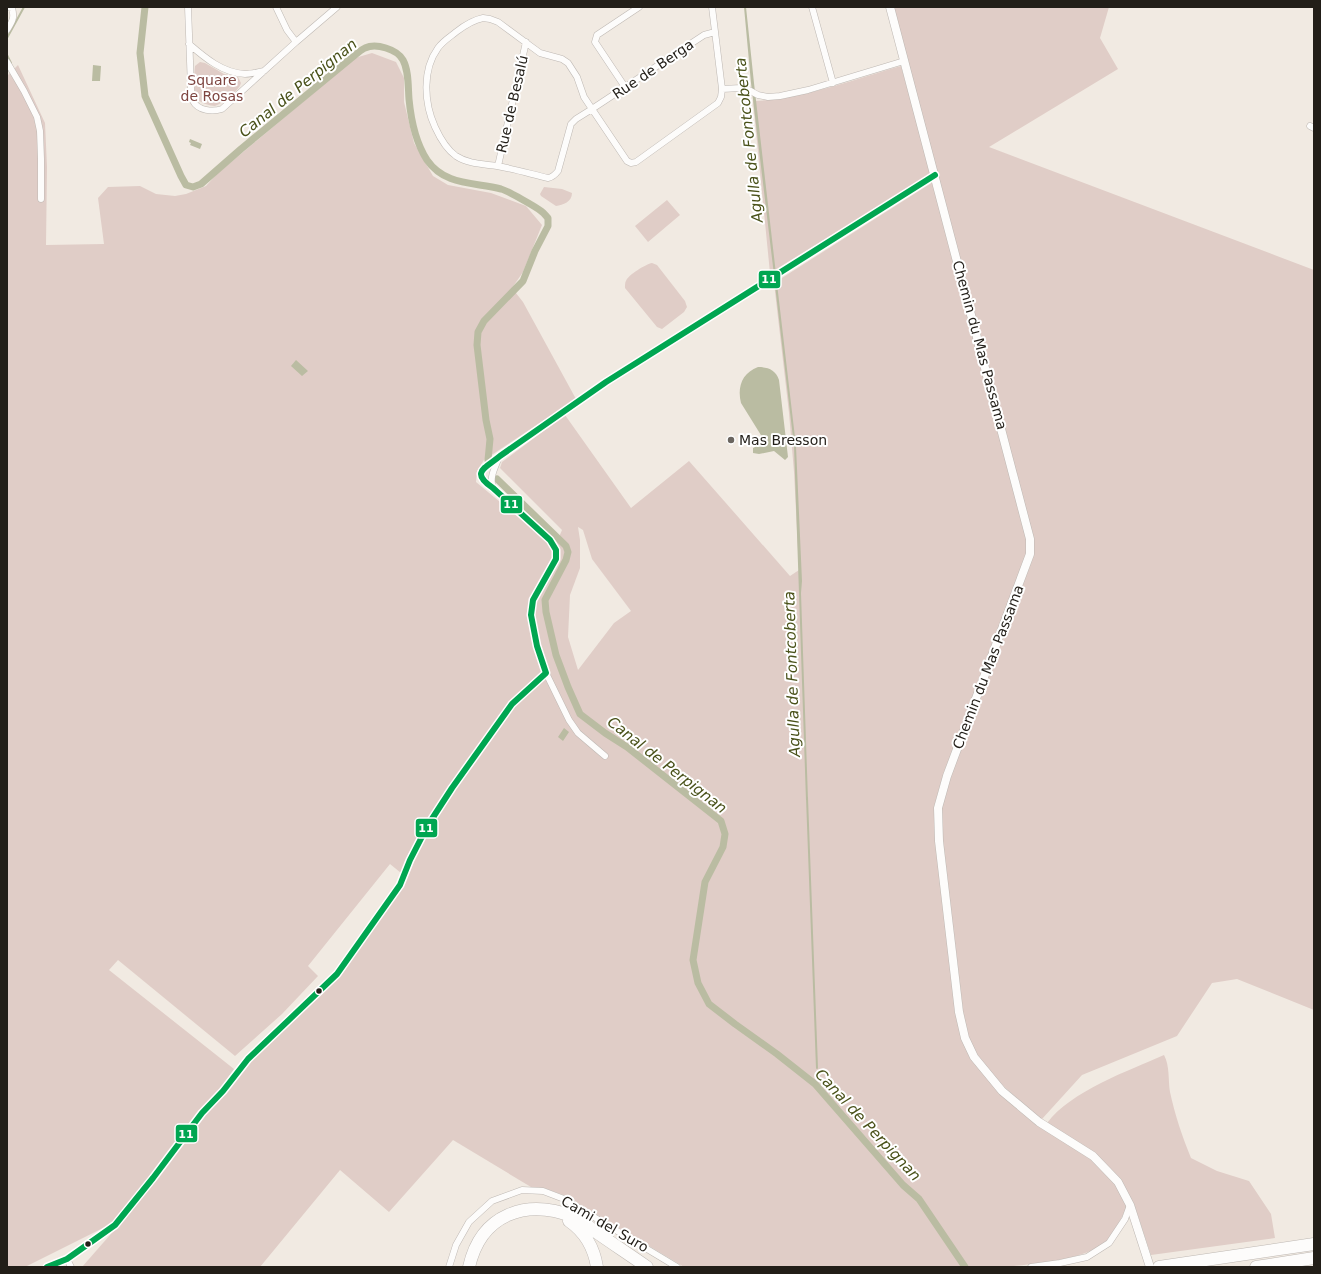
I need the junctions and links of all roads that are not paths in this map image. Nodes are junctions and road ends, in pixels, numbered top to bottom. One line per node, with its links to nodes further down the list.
1 (7, 7): 9 (street)
2 (188, 7): 13 (street)
3 (276, 7): 11 (street)
4 (639, 7): 18 (street)
5 (712, 7): 10 (street)
6 (812, 7): 17 (street)
7 (890, 7): 14 (street, Chemin du Mas Passama)
8 (334, 8): 11 (street)
9 (7, 30)
10 (715, 32): 18 (street, Rue de Berga); 19 (street)
11 (296, 42): 16 (street)
12 (526, 42): 20 (street); 21 (street, Rue de Besalú); 21 (street)
13 (189, 44): 16 (street); 16 (street)
14 (904, 61): 17 (street); 22 (street, Chemin du Mas Passama)
15 (7, 62): 23 (street)
16 (264, 71)
17 (833, 83): 19 (street)
18 (625, 87): 20 (street, Rue de Berga)
19 (722, 89): 20 (street)
20 (592, 109): 21 (street, Rue de Berga)
21 (498, 166)
22 (935, 175): 24 (street); 28 (street, Chemin du Mas Passama)
23 (42, 199)
24 (500, 456): 25 (street); 25 (street)
25 (493, 488): 26 (street)
26 (546, 673): 27 (street); 32 (street)
27 (605, 756)
28 (1130, 1205): 40 (street); 41 (street, Chemin du Mas Passama)
29 (555, 1211): 36 (highway); 37 (highway); 38 (highway)
30 (1314, 1244): 42 (highway)
31 (1314, 1258): 43 (highway)
32 (67, 1259): 33 (street); 34 (street)
33 (48, 1267)
34 (71, 1267)
35 (449, 1267): 39 (street, Cami del Suro)
36 (469, 1267)
37 (597, 1267)
38 (647, 1267)
39 (677, 1267)
40 (1030, 1267)
41 (1150, 1267)
42 (1159, 1267)
43 (1256, 1267)

